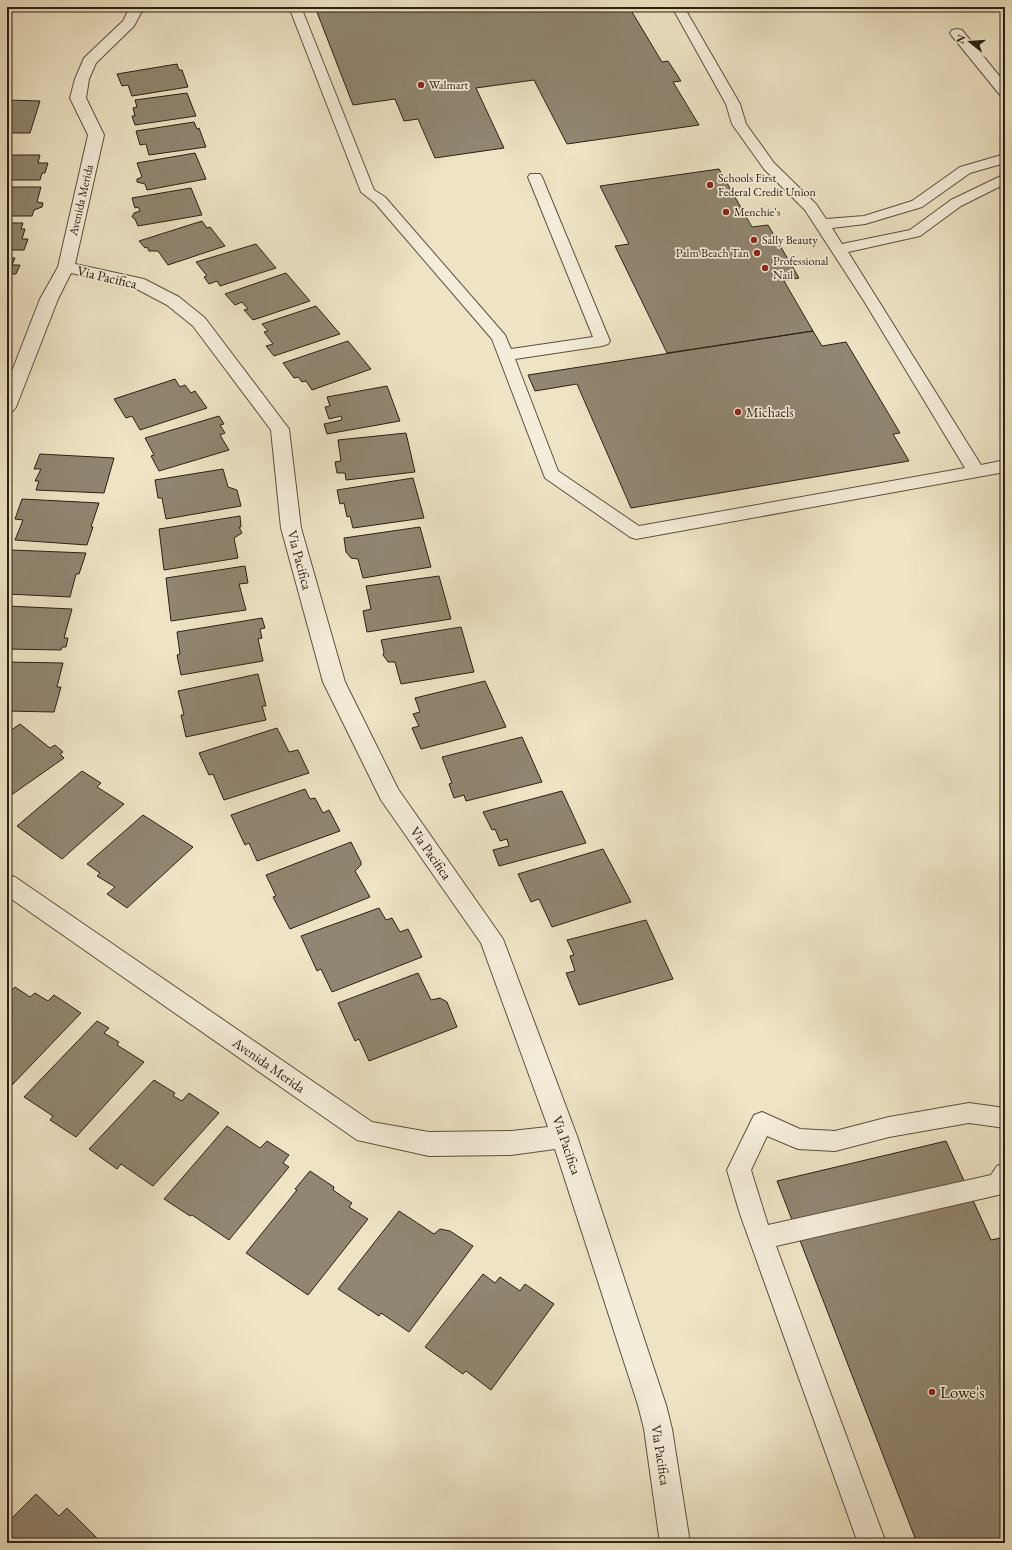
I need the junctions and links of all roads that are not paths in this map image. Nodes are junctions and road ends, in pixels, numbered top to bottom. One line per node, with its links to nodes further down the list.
1 (137, 7): 11 (street, Avenida Merida)
2 (295, 7): 12 (lane)
3 (678, 7): 9 (lane)
4 (957, 33): 5 (lane)
5 (1005, 92)
6 (1005, 158): 9 (lane)
7 (535, 176): 12 (lane)
8 (1005, 178): 10 (lane)
9 (822, 224): 10 (lane)
10 (839, 249): 15 (lane)
11 (66, 267): 13 (street, Avenida Merida); 18 (street, Via Pacifica)
12 (506, 355): 15 (lane)
13 (7, 407)
14 (1005, 466): 15 (lane)
15 (976, 471)
16 (7, 884): 18 (street, Avenida Merida)
17 (1005, 1118): 20 (lane)
18 (564, 1136): 21 (street, Via Pacifica)
19 (1005, 1174): 20 (lane)
20 (761, 1238): 22 (lane)
21 (675, 1543)
22 (872, 1543)

